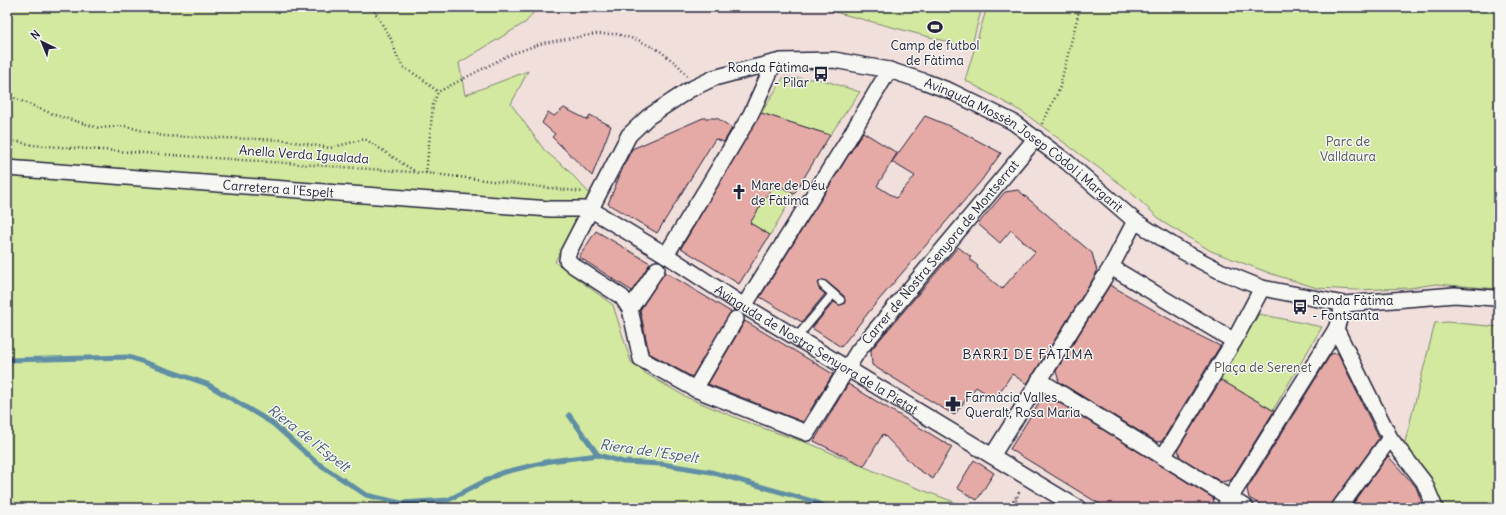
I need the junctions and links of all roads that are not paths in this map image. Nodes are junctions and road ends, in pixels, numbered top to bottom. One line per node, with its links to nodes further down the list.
1 (774, 62): 2 (street, Avinguda Mossèn Josep Còdol i Margarit); 5 (street, Avinguda Mossèn Josep Còdol i Margarit); 7 (street)
2 (889, 70): 3 (street, Avinguda Mossèn Josep Còdol i Margarit); 17 (street)
3 (1036, 138): 6 (street, Avinguda Mossèn Josep Còdol i Margarit); 21 (street, Carrer de Nostra Senyora de Montserrat)
4 (7, 168): 5 (street, Carretera a l'Espelt)
5 (590, 209): 7 (street, Avinguda de Nostra Senyora de la Pietat); 16 (street, Avinguda Mossèn Josep Còdol i Margarit)
6 (1135, 221): 8 (street); 11 (street, Avinguda Mossèn Josep Còdol i Margarit)
7 (666, 255): 17 (street, Avinguda de Nostra Senyora de la Pietat)
8 (1111, 267): 20 (street); 22 (street)
9 (657, 269): 16 (street)
10 (823, 285): 12 (lane)
11 (1262, 288): 15 (street, Avinguda Mossèn Josep Còdol i Margarit); 20 (street)
12 (833, 294): 13 (lane); 19 (lane)
13 (840, 300)
14 (1499, 300): 15 (street, Avinguda Mossèn Josep Còdol i Margarit)
15 (1344, 304): 18 (street)
16 (630, 309): 23 (street)
17 (740, 312): 19 (street, Avinguda de Nostra Senyora de la Pietat); 23 (street)
18 (1336, 329): 24 (street); 27 (street)
19 (797, 337): 21 (street, Avinguda de Nostra Senyora de la Pietat)
20 (1234, 341): 26 (street)
21 (848, 369): 23 (street, Carrer de Nostra Senyora de Montserrat); 25 (street, Avinguda de Nostra Senyora de la Pietat)
22 (1039, 380): 25 (street); 26 (street)
23 (695, 389)
24 (1390, 438): 30 (street); 31 (street)
25 (992, 456): 28 (street, Avinguda de Nostra Senyora de la Pietat)
26 (1163, 457): 27 (street)
27 (1227, 503): 29 (street)
28 (1078, 508)
29 (1246, 508)
30 (1339, 508)
31 (1435, 508)

